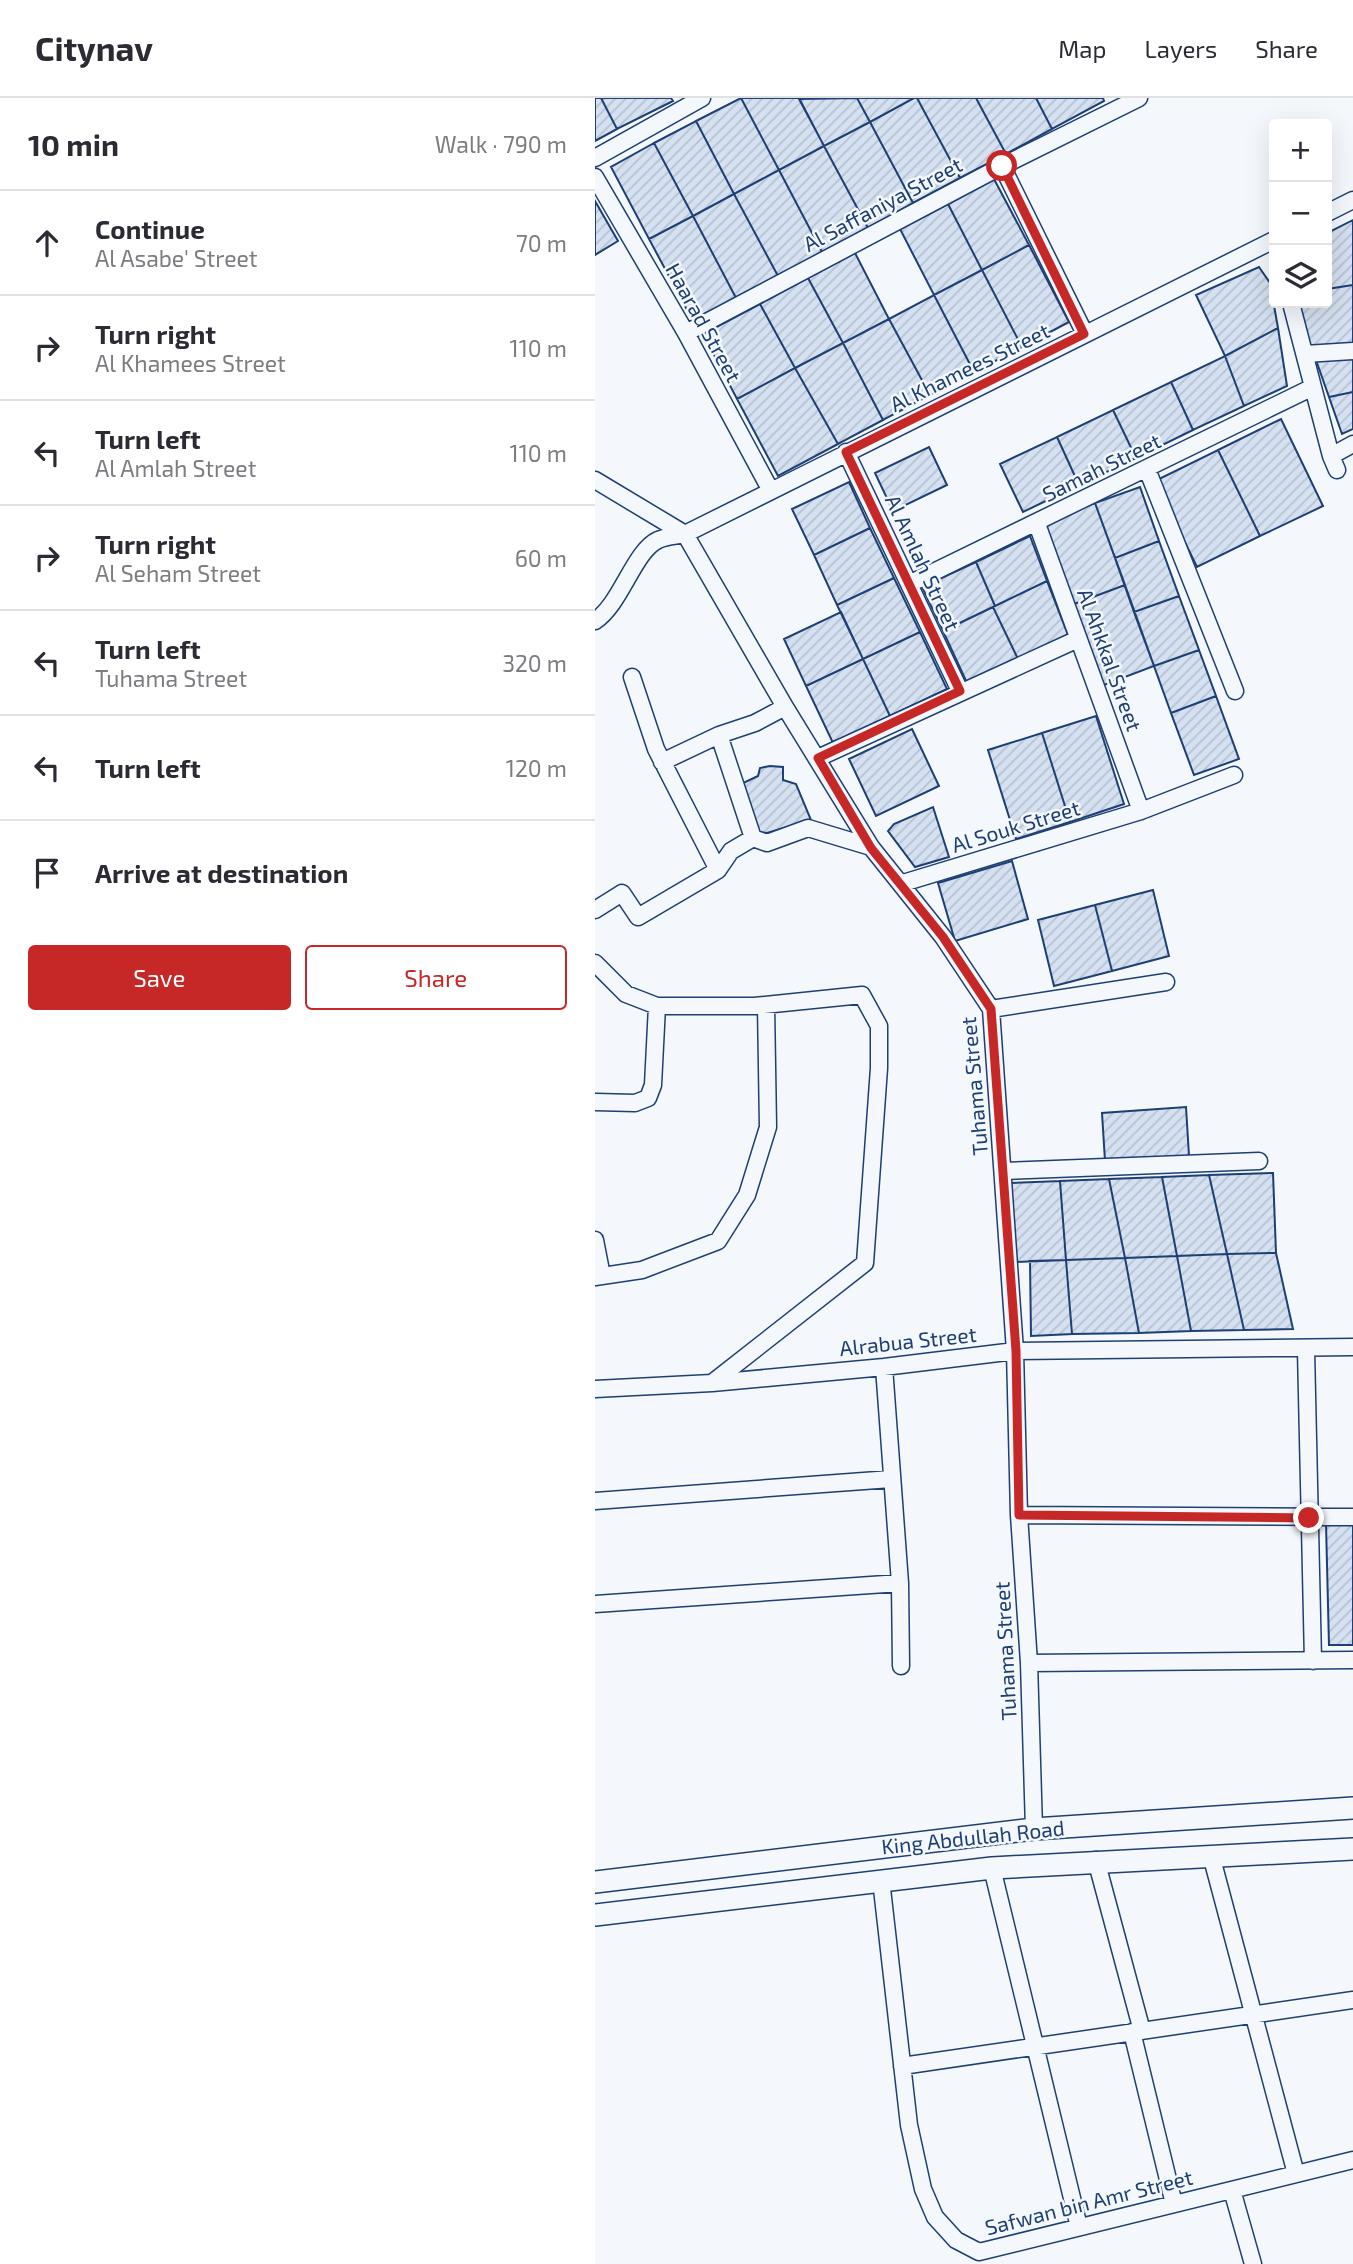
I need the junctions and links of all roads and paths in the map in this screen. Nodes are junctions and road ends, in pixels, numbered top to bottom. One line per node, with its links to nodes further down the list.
1 (702, 98): 3 (street)
2 (1139, 98): 4 (street, Al Saffaniya Street)
3 (595, 158)
4 (1002, 166): 10 (street, Al Saffaniya Street); 11 (street)
5 (595, 177): 10 (street, Haarad Street)
6 (1353, 200): 7 (street)
7 (1332, 210)
8 (1269, 243): 11 (street, Al Khamees Street)
9 (1292, 308): 13 (street)
10 (686, 333): 19 (street, Haarad Street)
11 (1084, 334): 16 (street, Al Khamees Street)
12 (1353, 351): 13 (street)
13 (1305, 354): 14 (street)
14 (1313, 387): 15 (street); 17 (street, Samah Street)
15 (1353, 444)
16 (846, 452): 19 (street, Al Khamees Street); 22 (street, Al Amlah Street)
17 (1147, 469): 20 (street, Samah Street); 27 (street)
18 (595, 480): 21 (street, Tuhama Street)
19 (771, 491): 21 (street, Al Khamees Street)
20 (1037, 524): 22 (street, Samah Street); 24 (street, Al Ahkkal Street)
21 (685, 534): 23 (street, Al Khamees Street); 28 (street, Tuhama Street)
22 (909, 584): 26 (street, Al Amlah Street)
23 (595, 621)
24 (1078, 639): 26 (street); 33 (street, Al Ahkkal Street)
25 (632, 677): 31 (street)
26 (960, 691): 30 (street)
27 (1235, 691)
28 (785, 707): 29 (street); 30 (street, Tuhama Street)
29 (719, 735): 31 (street); 34 (street)
30 (818, 758): 35 (street, Tuhama Street)
31 (662, 762): 36 (street)
32 (1234, 775): 33 (street, Al Souk Street)
33 (1141, 811): 37 (street, Al Souk Street)
34 (753, 838): 35 (street); 36 (street)
35 (871, 848): 37 (street, Tuhama Street)
36 (718, 870): 38 (street)
37 (903, 883): 43 (street, Tuhama Street)
38 (595, 910)
39 (595, 964): 42 (street)
40 (1166, 982): 43 (street)
41 (766, 1005): 42 (street); 48 (street); 53 (street)
42 (657, 1006): 44 (street)
43 (991, 1009): 46 (street, Tuhama Street)
44 (595, 1102)
45 (1259, 1161): 46 (street)
46 (1003, 1171): 51 (street, Tuhama Street)
47 (595, 1240): 48 (street)
48 (598, 1276)
49 (1353, 1347): 50 (street, Alrabua Street)
50 (1305, 1350): 51 (street, Alrabua Street); 59 (street)
51 (1016, 1351): 52 (street, Alrabua Street); 57 (street, Tuhama Street)
52 (884, 1367): 53 (street, Alrabua Street); 55 (street)
53 (712, 1383): 54 (street, Alrabua Street)
54 (595, 1389)
55 (891, 1479): 56 (street); 60 (street)
56 (595, 1501)
57 (1019, 1515): 59 (street); 64 (street, Tuhama Street)
58 (1353, 1517): 59 (street)
59 (1309, 1518): 63 (street)
60 (900, 1583): 61 (street); 65 (street)
61 (595, 1604)
62 (1353, 1660): 63 (street)
63 (1313, 1661): 64 (street)
64 (1029, 1663): 67 (street, Tuhama Street)
65 (901, 1667)
66 (1353, 1808): 67 (main road, King Abdullah Road)
67 (1034, 1829): 73 (main road, King Abdullah Road)
68 (1353, 1849): 69 (main road, King Abdullah Road)
69 (1211, 1855): 70 (main road, King Abdullah Road); 76 (street)
70 (1096, 1860): 71 (main road, King Abdullah Road); 77 (street)
71 (992, 1868): 72 (main road, King Abdullah Road); 78 (street)
72 (881, 1880): 74 (main road, King Abdullah Road); 79 (street, Safwan bin Amr Street)
73 (595, 1882)
74 (595, 1914)
75 (1353, 2000): 76 (street)
76 (1254, 2015): 77 (street); 81 (street)
77 (1137, 2032): 78 (street); 83 (street)
78 (1037, 2046): 79 (street); 84 (street)
79 (902, 2066): 84 (street, Safwan bin Amr Street)
80 (1353, 2160): 81 (street, Safwan bin Amr Street)
81 (1296, 2174): 82 (street, Safwan bin Amr Street)
82 (1232, 2190): 83 (street, Safwan bin Amr Street); 85 (street)
83 (1174, 2204): 84 (street, Safwan bin Amr Street)
84 (1079, 2227)
85 (1253, 2264)

